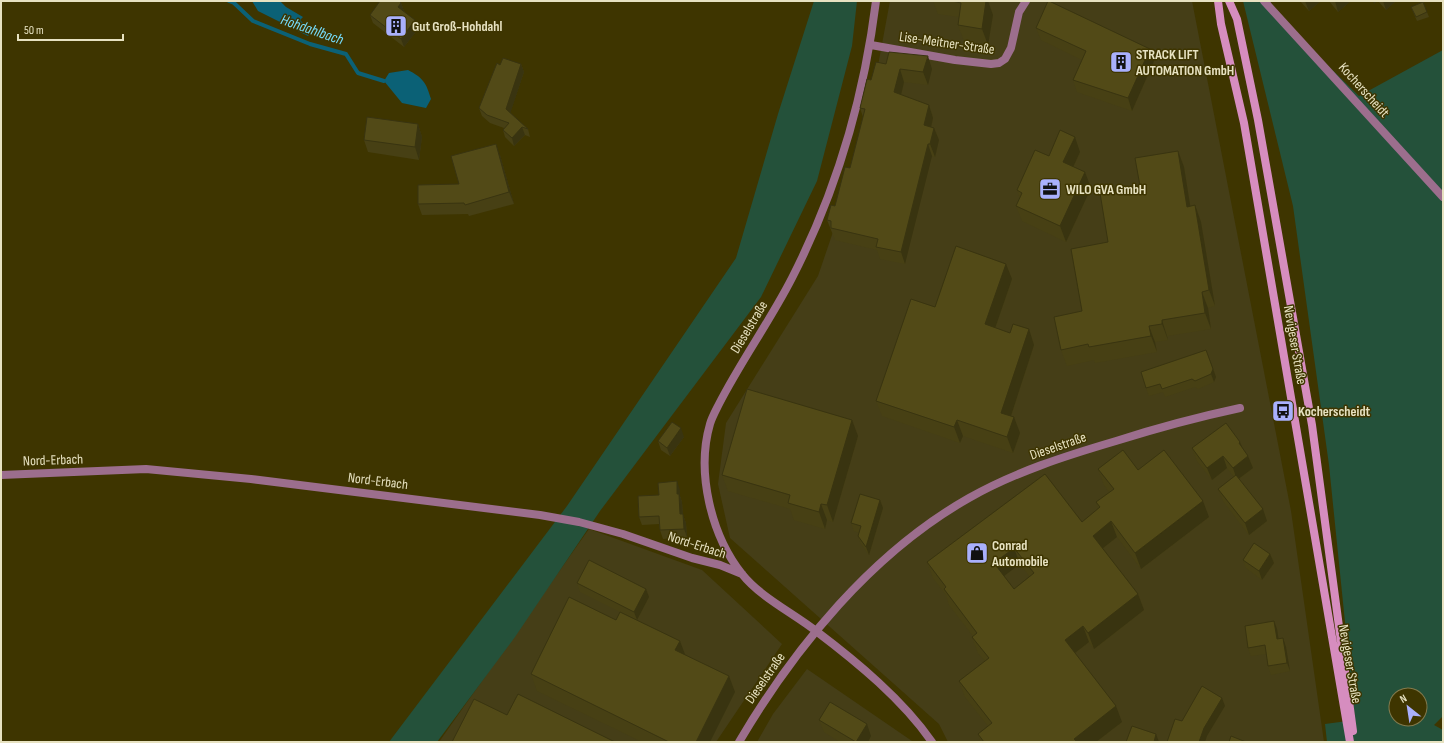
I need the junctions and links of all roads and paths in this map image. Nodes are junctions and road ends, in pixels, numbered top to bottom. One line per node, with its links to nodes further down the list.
1 (876, 1): 6 (street, Dieselstraße)
2 (1026, 1): 6 (street, Lise-Meitner-Straße)
3 (1218, 1): 14 (main road, Nevigeser Straße)
4 (1229, 1): 15 (main road, Nevigeser Straße)
5 (1264, 1): 7 (street, Kocherscheidt)
6 (871, 45): 10 (street, Dieselstraße)
7 (1443, 197)
8 (1240, 408): 11 (street, Dieselstraße)
9 (1, 475): 10 (street, Nord-Erbach)
10 (742, 574): 11 (street, Dieselstraße)
11 (816, 631): 12 (street, Dieselstraße); 13 (street, Dieselstraße)
12 (738, 742)
13 (932, 742)
14 (1350, 742)
15 (1355, 742)

